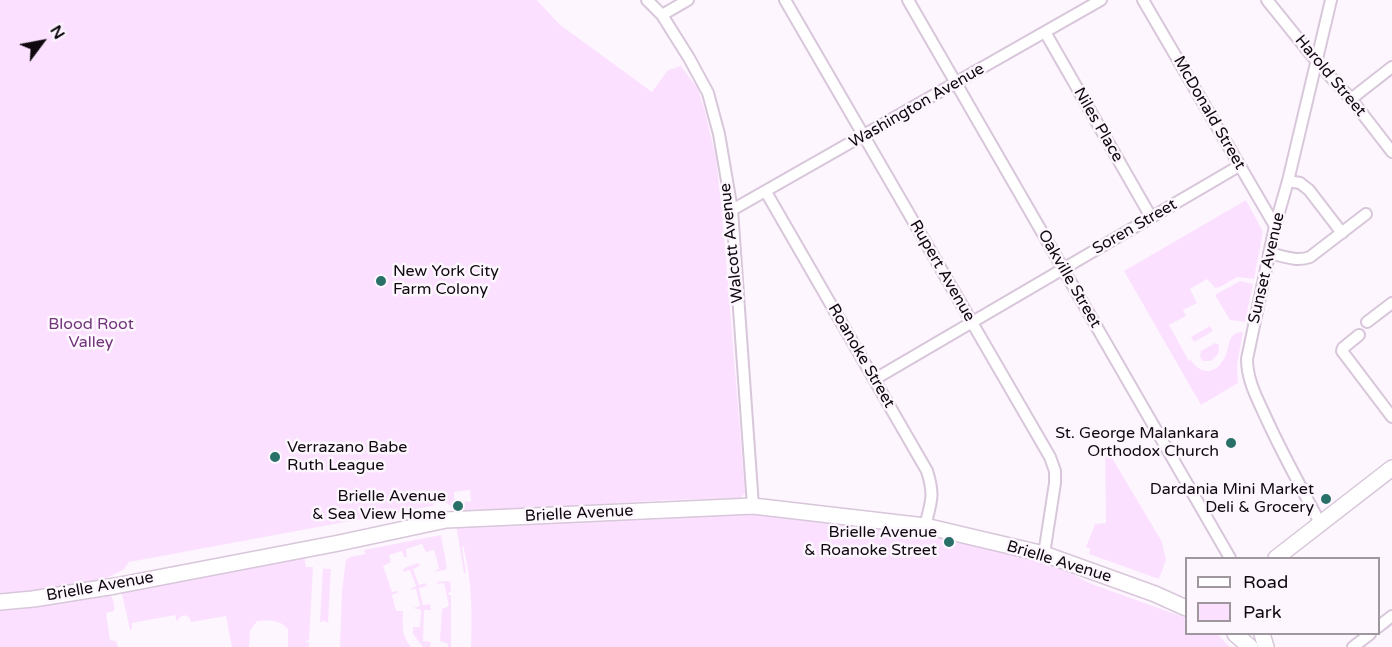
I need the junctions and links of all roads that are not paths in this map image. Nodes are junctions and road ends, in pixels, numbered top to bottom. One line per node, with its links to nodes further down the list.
1 (647, 0): 9 (street, Walcott Avenue)
2 (687, 0): 9 (street)
3 (785, 0): 15 (street, Rupert Avenue)
4 (908, 0): 13 (street, Oakville Street)
5 (1101, 0): 10 (street, Washington Avenue)
6 (1143, 0): 17 (street, McDonald Street)
7 (1267, 0): 11 (street, Harold Street)
8 (1331, 0): 11 (street, Sunset Avenue)
9 (662, 15): 20 (street, Walcott Avenue)
10 (1045, 32): 13 (street, Washington Avenue); 22 (street, Niles Place)
11 (1317, 62): 14 (street, Harold Street); 18 (street, Sunset Avenue)
12 (1392, 67): 14 (street)
13 (956, 84): 15 (street, Washington Avenue); 26 (street, Oakville Street)
14 (1351, 99): 16 (street, Harold Street)
15 (864, 136): 19 (street, Washington Avenue); 28 (street, Rupert Avenue)
16 (1392, 152)
17 (1239, 166): 22 (street, Soren Street); 23 (street, McDonald Street)
18 (1288, 181): 23 (street, Sunset Avenue); 24 (street)
19 (766, 192): 20 (street, Washington Avenue); 31 (street, Roanoke Street)
20 (732, 210): 34 (street, Walcott Avenue)
21 (1366, 214): 24 (street)
22 (1151, 217): 26 (street, Soren Street)
23 (1275, 226): 25 (street, Sunset Avenue)
24 (1342, 233): 25 (street)
25 (1269, 253): 35 (street, Sunset Avenue)
26 (1063, 268): 28 (street, Soren Street); 38 (street, Oakville Street)
27 (1392, 303): 29 (street)
28 (971, 322): 31 (street, Soren Street); 37 (street, Rupert Avenue)
29 (1367, 322)
30 (1359, 335): 32 (street)
31 (875, 379): 36 (street, Roanoke Street)
32 (1392, 417)
33 (1392, 468): 35 (street)
34 (753, 506): 36 (street, Brielle Avenue); 42 (street, Brielle Avenue)
35 (1320, 524): 39 (street)
36 (925, 526): 37 (street, Brielle Avenue)
37 (1044, 554): 40 (street, Brielle Avenue)
38 (1229, 557)
39 (1277, 557)
40 (1155, 594): 41 (street, Brielle Avenue); 43 (street, Brielle Avenue)
41 (1185, 595)
42 (0, 602)
43 (1185, 608)
44 (1392, 616): 45 (street)
45 (1380, 625)
46 (1237, 635): 48 (street)
47 (1368, 635): 49 (street)
48 (1250, 647)
49 (1353, 647)

